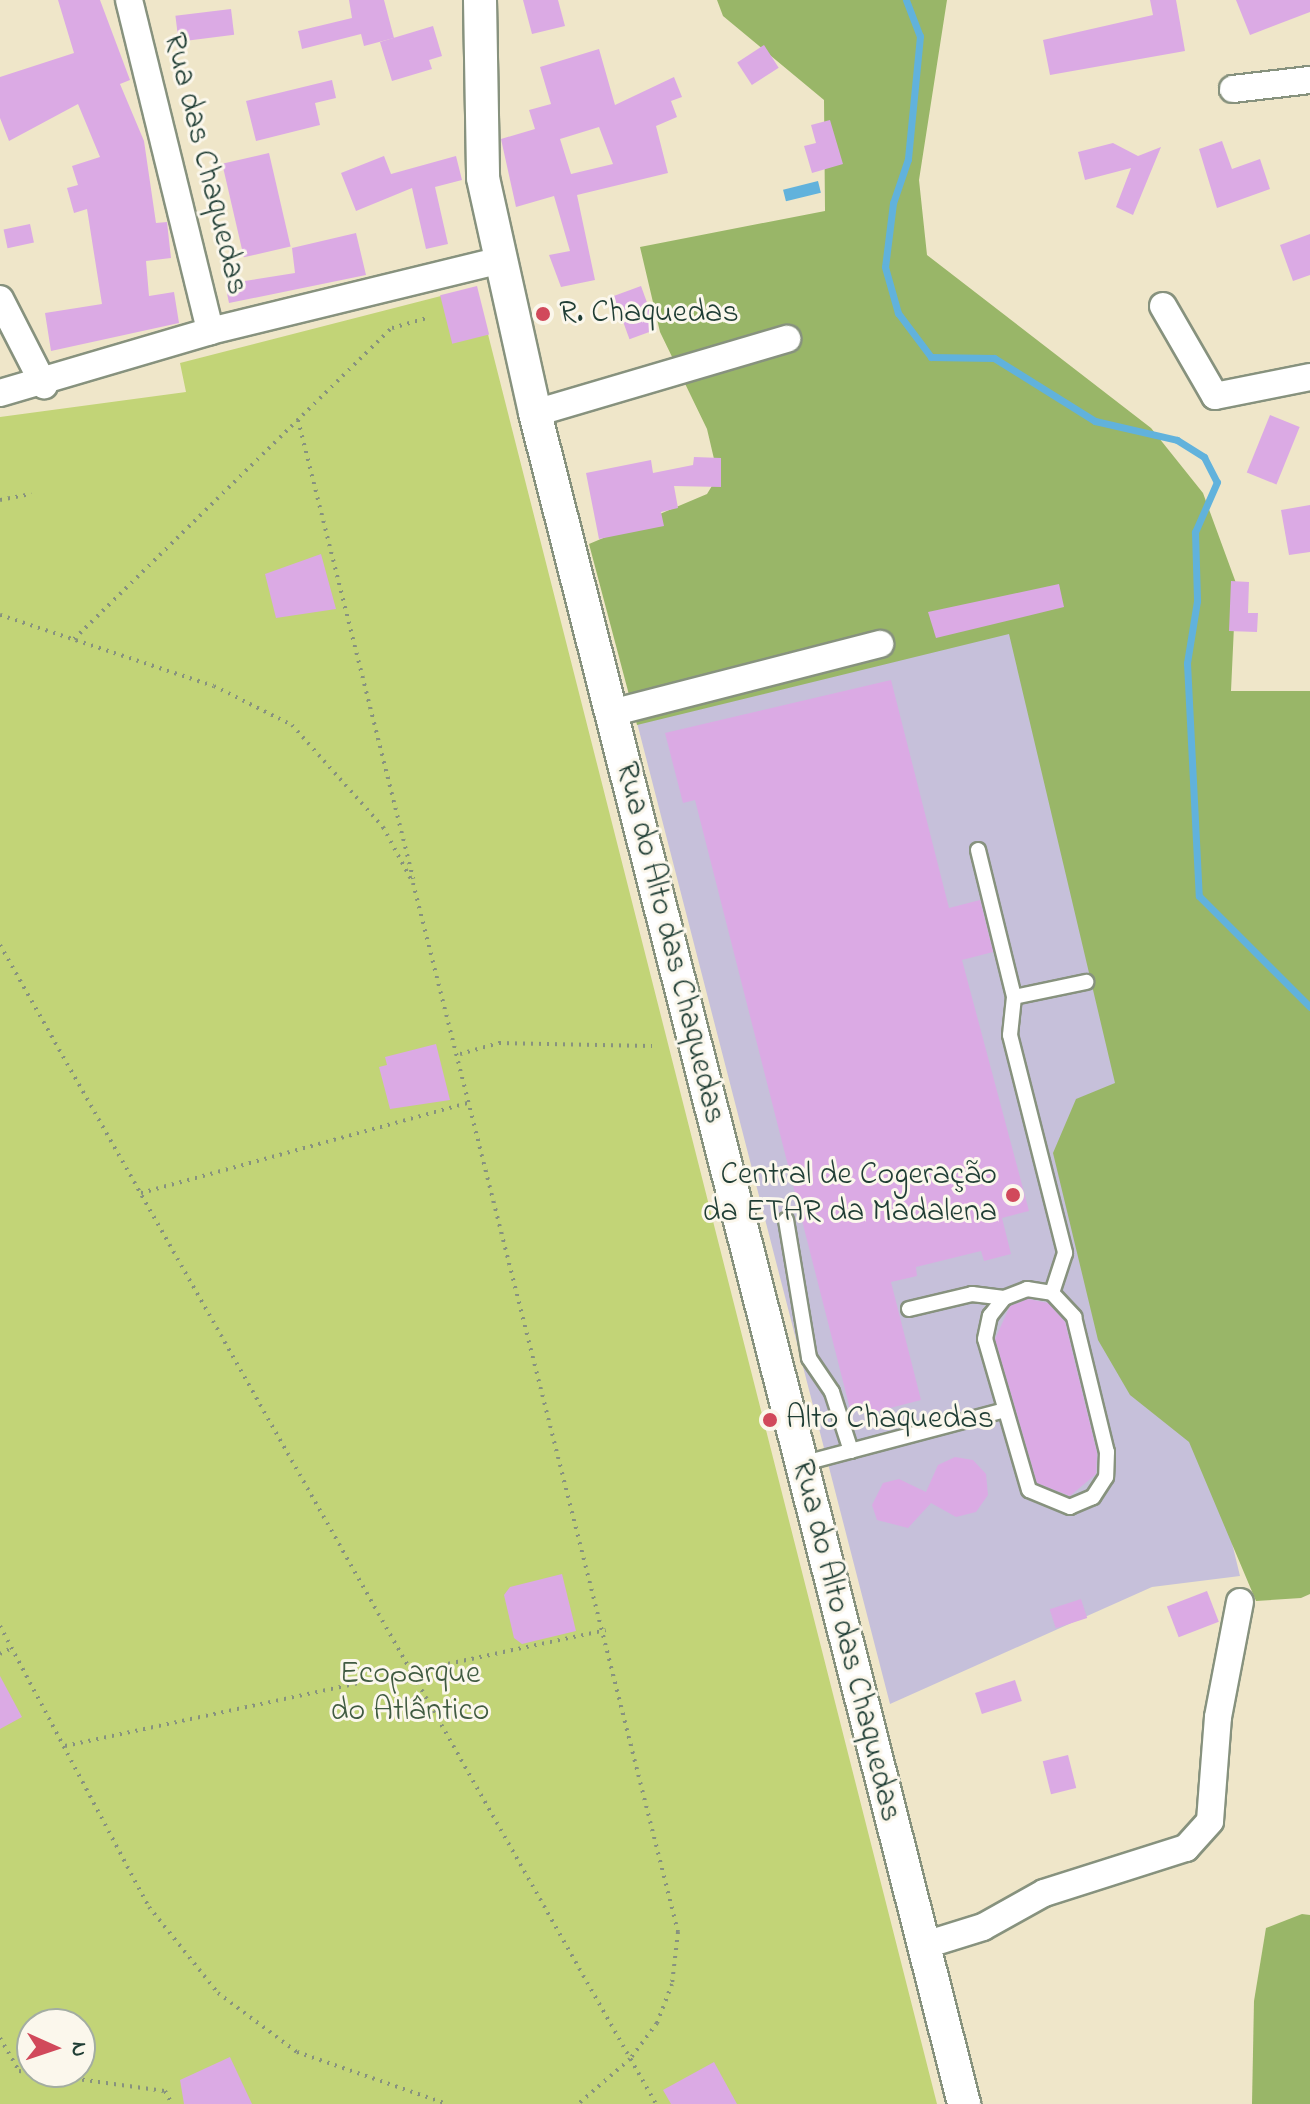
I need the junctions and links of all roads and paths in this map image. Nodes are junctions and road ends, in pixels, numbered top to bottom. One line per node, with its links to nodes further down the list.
1 (129, 0): 9 (street, Rua das Chaquedas)
2 (480, 0): 5 (street, Rua do Alto das Chaquedas)
3 (1310, 80): 4 (street)
4 (1233, 89)
5 (502, 260): 9 (street, Rua das Chaquedas); 14 (street, Rua do Alto das Chaquedas)
6 (0, 299): 12 (street)
7 (1163, 306): 11 (street)
8 (427, 318): 15 (path)
9 (210, 331): 12 (street)
10 (787, 339): 14 (street)
11 (1310, 377)
12 (44, 385): 13 (street)
13 (0, 393)
14 (535, 413): 21 (street, Rua do Alto das Chaquedas)
15 (298, 420): 19 (path); 23 (path)
16 (31, 494): 17 (path)
17 (0, 500)
18 (0, 615): 19 (path)
19 (74, 639): 23 (path)
20 (880, 644): 21 (street)
21 (611, 713): 37 (street, Rua do Alto das Chaquedas)
22 (978, 850): 26 (lane)
23 (413, 883): 28 (path)
24 (0, 945): 30 (path)
25 (1086, 982): 26 (lane)
26 (1014, 997): 32 (lane)
27 (652, 1046): 28 (path)
28 (460, 1054): 29 (path)
29 (472, 1102): 30 (path); 40 (path)
30 (141, 1193): 43 (path)
31 (786, 1220): 36 (lane)
32 (1052, 1293): 33 (lane); 35 (lane)
33 (1004, 1298): 34 (lane); 35 (lane)
34 (909, 1309)
35 (1002, 1411): 36 (lane)
36 (851, 1451): 37 (lane)
37 (800, 1464): 45 (street, Rua do Alto das Chaquedas)
38 (1240, 1602): 45 (street)
39 (0, 1626): 41 (path)
40 (606, 1630): 43 (path); 47 (path)
41 (12, 1648): 42 (path); 44 (path)
42 (0, 1654)
43 (413, 1674): 44 (path); 47 (path)
44 (64, 1746): 49 (path)
45 (922, 1946): 52 (street, Rua do Alto das Chaquedas)
46 (0, 2038): 48 (path)
47 (630, 2059): 50 (path); 51 (path)
48 (172, 2104)
49 (447, 2104)
50 (578, 2104)
51 (656, 2104)
52 (964, 2104)

